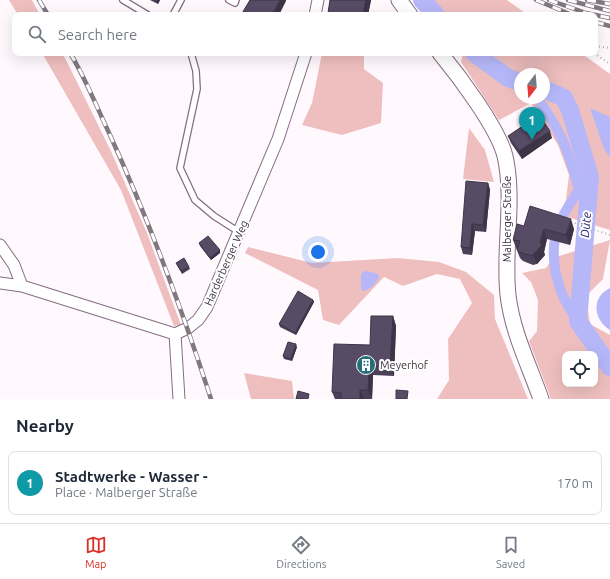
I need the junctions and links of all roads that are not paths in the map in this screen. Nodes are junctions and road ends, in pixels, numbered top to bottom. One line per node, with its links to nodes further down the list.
1 (123, 0): 7 (lane)
2 (181, 0): 8 (lane)
3 (229, 0): 4 (lane)
4 (236, 0)
5 (318, 0): 9 (street)
6 (399, 0): 10 (street)
7 (143, 12)
8 (175, 12)
9 (316, 12)
10 (408, 12)
11 (192, 56): 14 (lane)
12 (305, 56): 14 (street, Harderberger Weg)
13 (442, 56): 20 (street, Malberger Straße)
14 (240, 233): 18 (street, Harderberger Weg)
15 (0, 246): 17 (street)
16 (0, 284): 17 (street)
17 (22, 286): 18 (street)
18 (175, 334): 19 (street)
19 (179, 399)
20 (541, 399)

